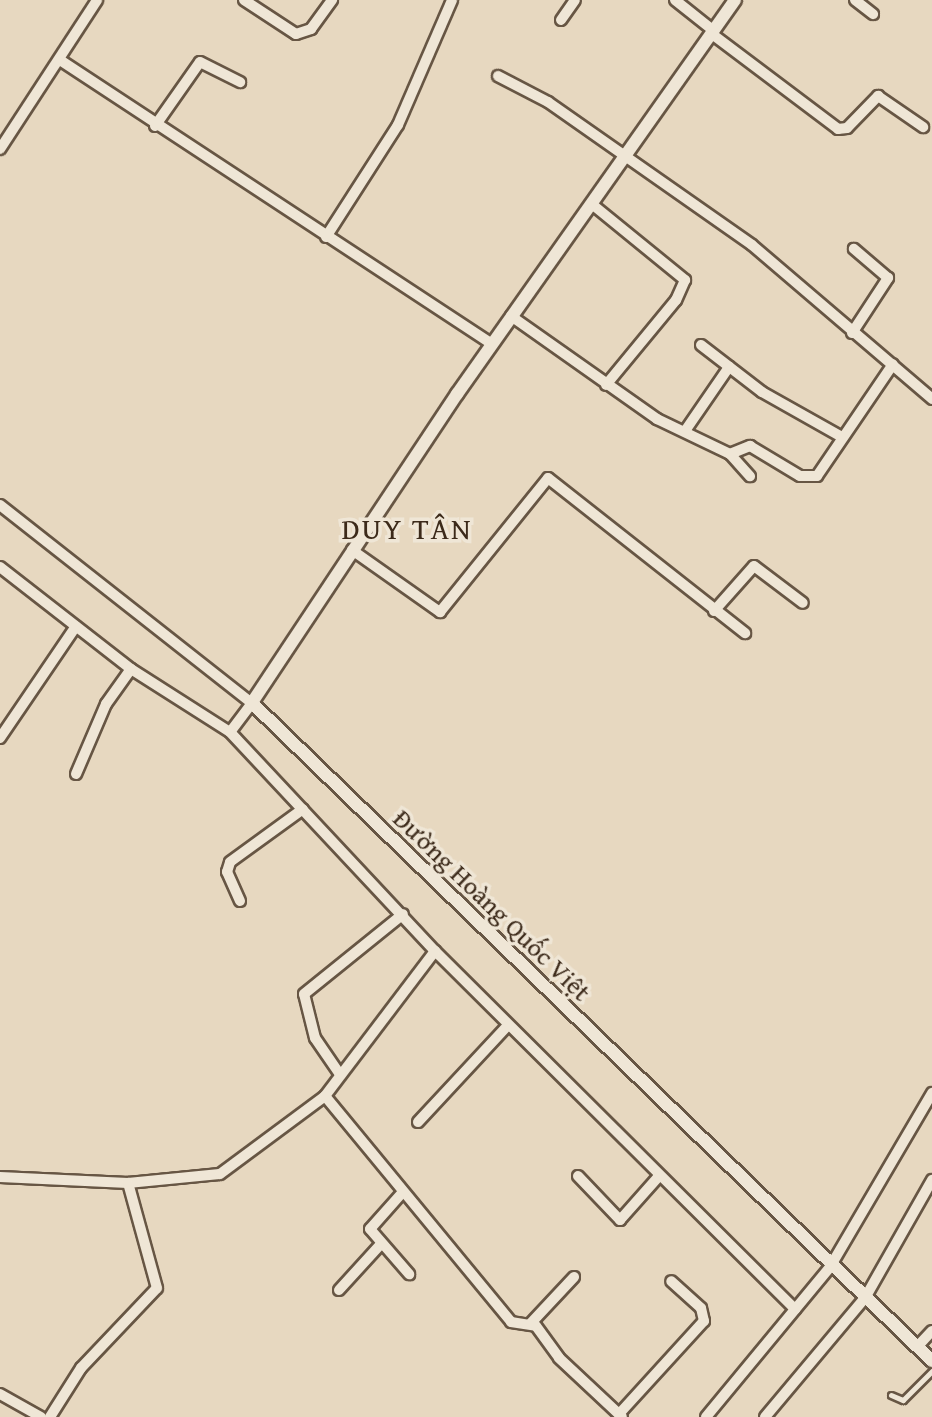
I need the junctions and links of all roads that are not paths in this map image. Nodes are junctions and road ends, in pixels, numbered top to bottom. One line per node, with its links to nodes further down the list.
1 (97, 0): 12 (street)
2 (244, 0): 3 (street)
3 (332, 0)
4 (452, 0): 20 (street)
5 (575, 0): 10 (street)
6 (675, 0): 11 (street)
7 (735, 0): 11 (street)
8 (855, 0): 9 (street)
9 (873, 14)
10 (561, 20)
11 (713, 32): 16 (street); 18 (street)
12 (60, 60): 15 (street); 17 (street)
13 (498, 76): 18 (street)
14 (240, 82): 15 (street)
15 (155, 126): 20 (street)
16 (923, 127)
17 (0, 149)
18 (625, 159): 19 (street); 23 (street)
19 (593, 205): 22 (street); 28 (street)
20 (326, 237): 24 (street)
21 (854, 249): 23 (street)
22 (511, 316): 24 (street); 28 (street)
23 (852, 333): 26 (street)
24 (492, 344): 35 (street)
25 (701, 345): 27 (street)
26 (893, 364): 29 (street); 31 (street)
27 (729, 367): 30 (street); 31 (street)
28 (606, 385): 30 (street)
29 (932, 399)
30 (685, 430): 32 (street)
31 (842, 437): 32 (street)
32 (730, 454): 33 (street)
33 (750, 476)
34 (0, 505): 42 (street, Đường Hoàng Quốc Việt)
35 (352, 551): 38 (street); 42 (street)
36 (0, 568): 39 (street)
37 (803, 603): 38 (street)
38 (713, 611): 40 (street)
39 (76, 626): 41 (street); 44 (street)
40 (745, 633)
41 (131, 669): 43 (street); 45 (street)
42 (249, 707): 43 (street); 62 (street, Đường Hoàng Quốc Việt)
43 (233, 729): 46 (street)
44 (0, 738)
45 (76, 774)
46 (303, 809): 47 (street); 48 (street)
47 (240, 901)
48 (403, 914): 49 (street); 51 (street)
49 (436, 951): 50 (street); 51 (street)
50 (508, 1025): 54 (street); 56 (street)
51 (339, 1073): 53 (street)
52 (932, 1093): 62 (street)
53 (325, 1096): 59 (street); 60 (street)
54 (418, 1122)
55 (578, 1176): 56 (street)
56 (659, 1176): 68 (street)
57 (0, 1177): 59 (street)
58 (932, 1180): 67 (street)
59 (128, 1183): 78 (street)
60 (402, 1194): 61 (street); 69 (street)
61 (381, 1244): 63 (street); 66 (street)
62 (830, 1267): 67 (street, Đường Hoàng Quốc Việt); 68 (street)
63 (409, 1273)
64 (574, 1277): 69 (street)
65 (671, 1281): 76 (street)
66 (339, 1290)
67 (865, 1298): 71 (street, Đường Hoàng Quốc Việt); 80 (street)
68 (795, 1309): 79 (street)
69 (531, 1323): 76 (street)
70 (932, 1331): 71 (street)
71 (917, 1347): 72 (street, Đường Hoàng Quốc Việt)
72 (932, 1361)
73 (932, 1371): 75 (lane)
74 (0, 1394): 77 (street)
75 (891, 1395)
76 (620, 1416)
77 (41, 1417)
78 (50, 1417)
79 (706, 1417)
80 (765, 1417)

